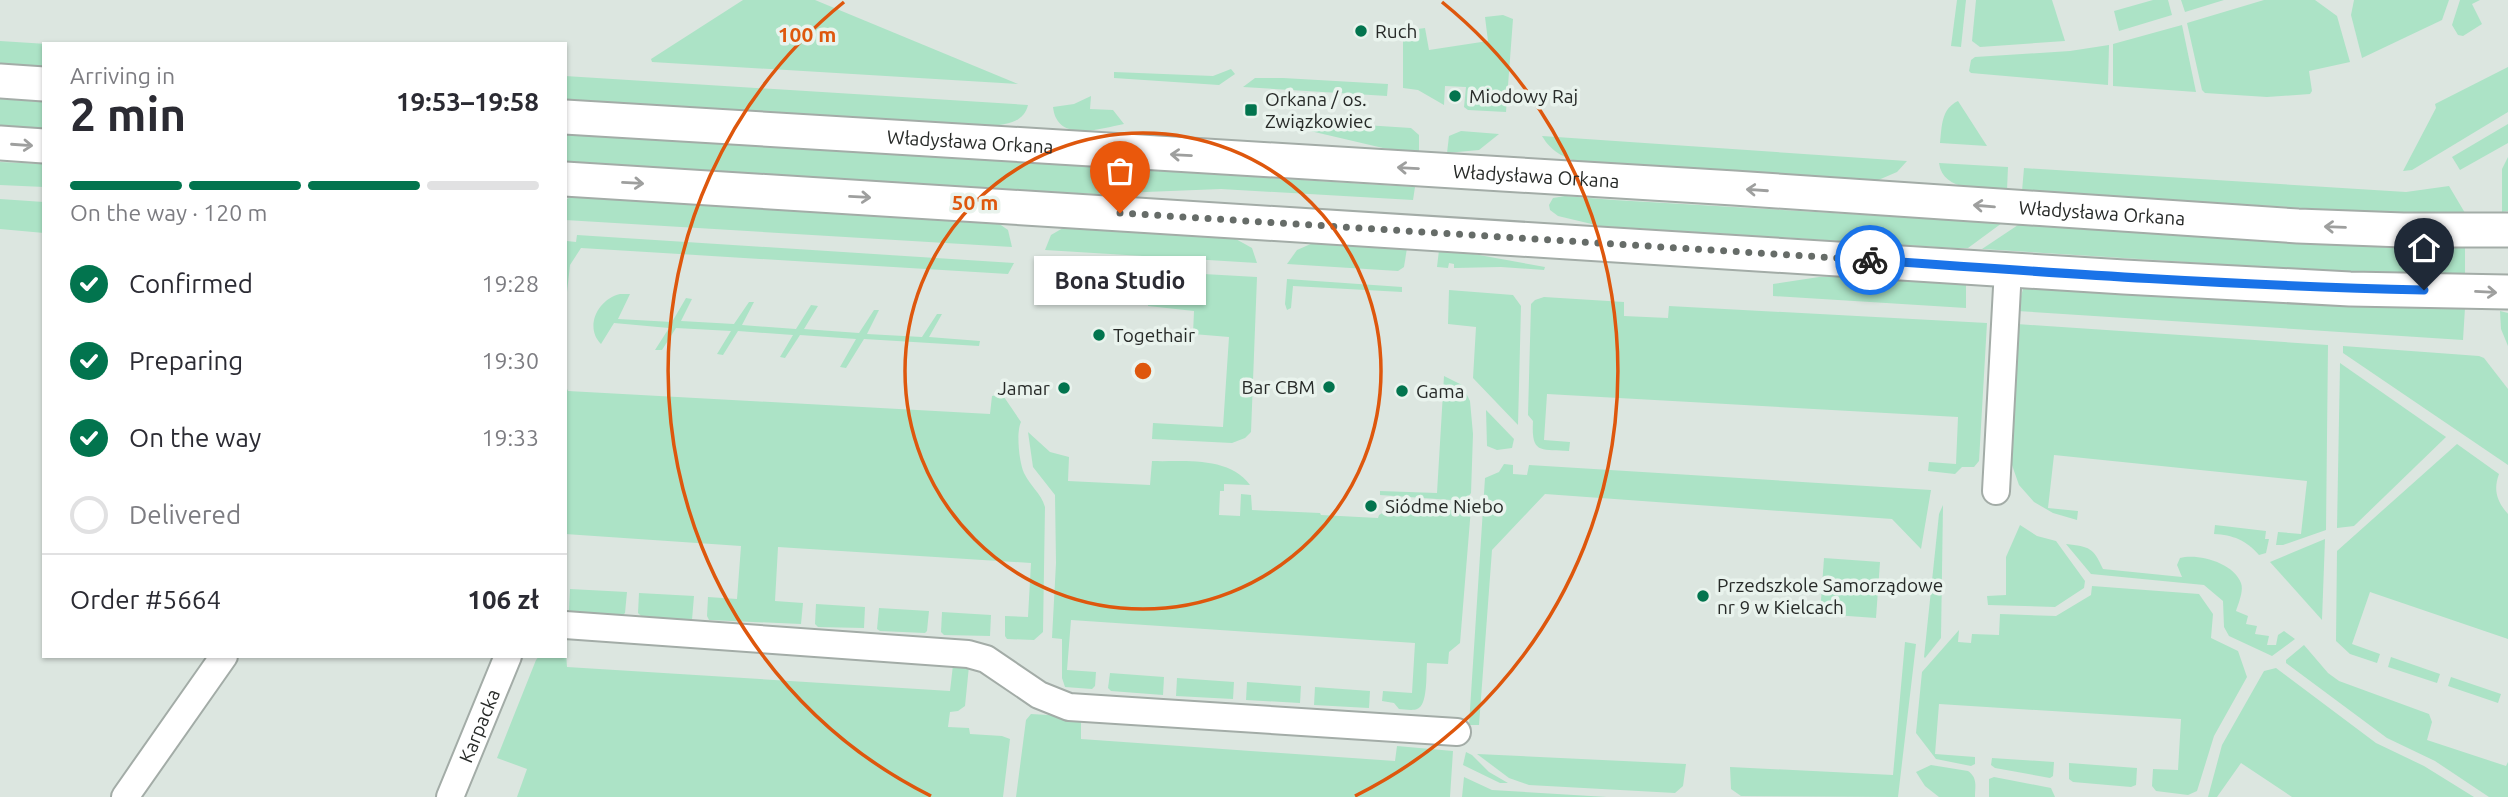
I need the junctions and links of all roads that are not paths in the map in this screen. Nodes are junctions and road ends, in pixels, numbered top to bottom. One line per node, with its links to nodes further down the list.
1 (0, 81): 2 (street)
2 (42, 83)
3 (567, 117): 7 (street, Władysława Orkana, one-way to 3)
4 (0, 143): 5 (street, one-way to 5)
5 (42, 146)
6 (567, 179): 8 (street, one-way to 8)
7 (2508, 230)
8 (2008, 269): 9 (street, one-way to 9); 10 (street)
9 (2508, 292)
10 (1996, 491)
11 (567, 625): 14 (street)
12 (223, 658): 15 (street)
13 (507, 658): 16 (street, Karpacka)
14 (1457, 732)
15 (125, 797)
16 (450, 797)

